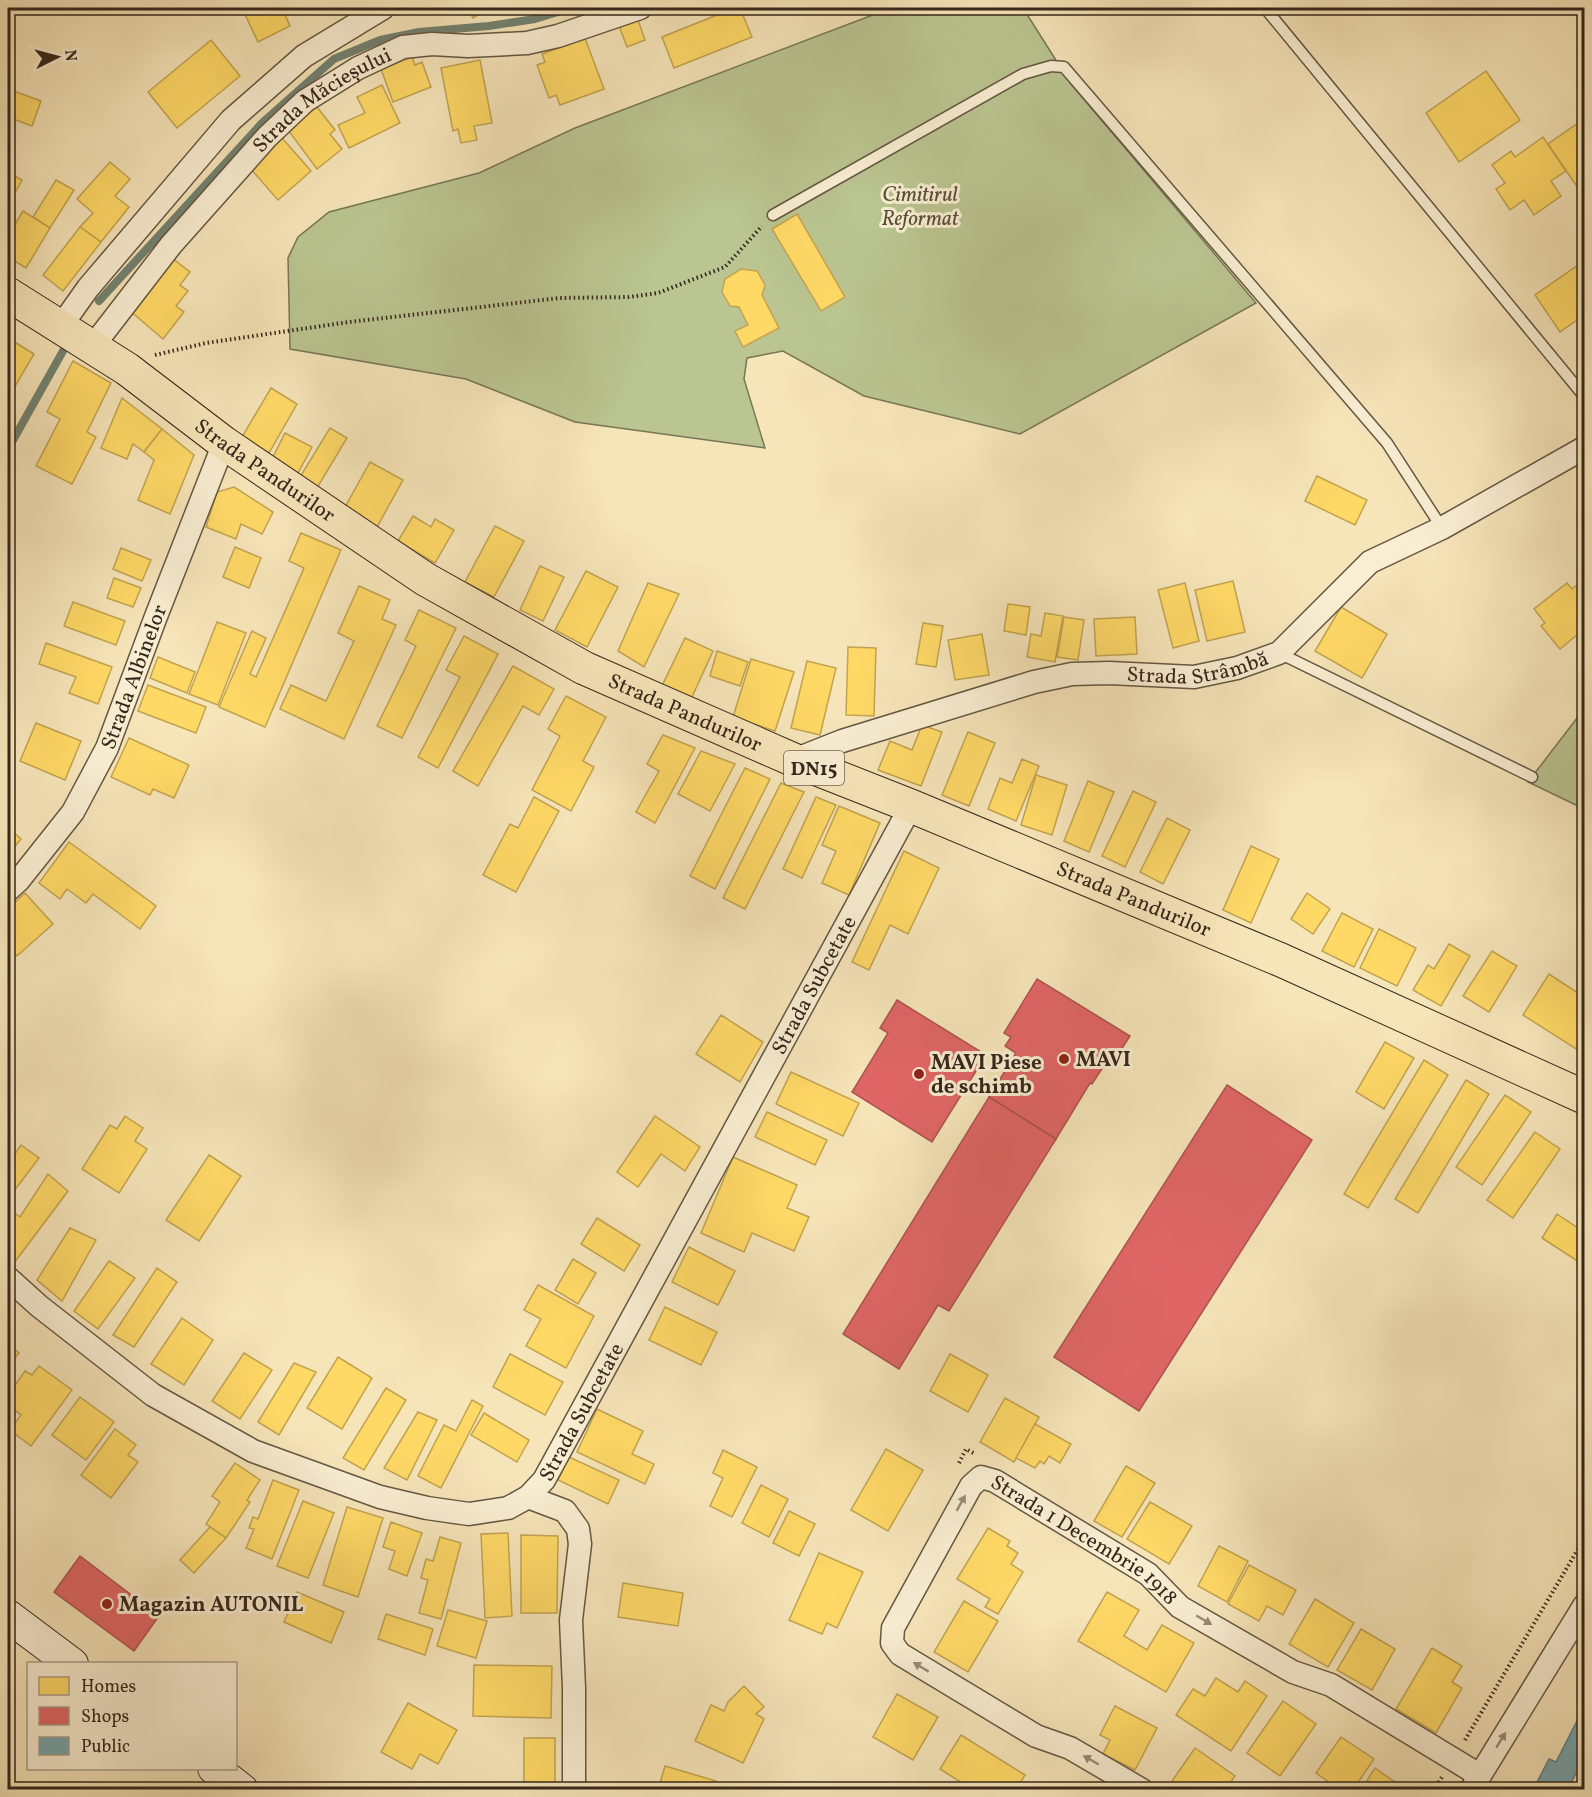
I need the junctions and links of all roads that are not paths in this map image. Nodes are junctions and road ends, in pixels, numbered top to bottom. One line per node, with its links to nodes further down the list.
1 (383, 8): 6 (street, Strada Măcieșului)
2 (640, 8): 7 (street, Strada Măcieșului)
3 (1265, 8): 8 (lane)
4 (773, 214): 11 (lane)
5 (8, 294): 6 (highway, Strada Pandurilor / DN15)
6 (61, 326): 7 (highway, Strada Pandurilor / DN15)
7 (93, 346): 9 (highway, Strada Pandurilor / DN15)
8 (1584, 396)
9 (224, 443): 13 (highway, Strada Pandurilor / DN15); 16 (street, Strada Albinelor)
10 (1584, 448): 11 (street, Strada Strâmbă)
11 (1442, 528): 12 (street, Strada Strâmbă)
12 (1279, 652): 13 (street, Strada Strâmbă); 14 (lane)
13 (794, 760): 15 (highway, Strada Pandurilor / DN15)
14 (1532, 777)
15 (911, 806): 17 (highway, Strada Pandurilor / DN15); 19 (street, Strada Subcetate)
16 (8, 890)
17 (1584, 1097)
18 (8, 1278): 19 (street, Strada Subcetate)
19 (528, 1497): 26 (street)
20 (1584, 1606): 24 (street, one-way to 20)
21 (8, 1616): 22 (main road)
22 (69, 1662)
23 (217, 1770): 25 (main road)
24 (1475, 1782): 27 (street, Strada 1 Decembrie 1918, one-way to 24)
25 (242, 1790)
26 (574, 1790)
27 (1142, 1790)

